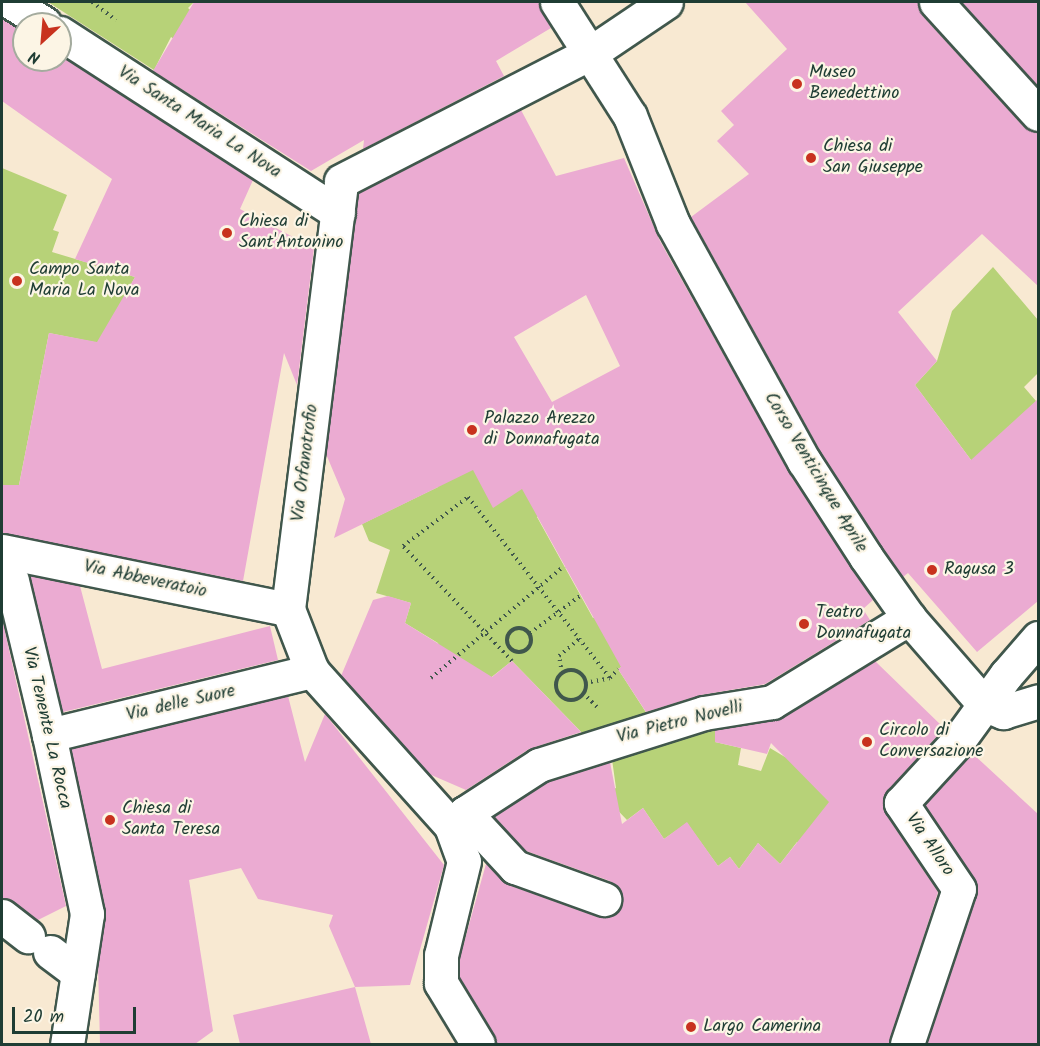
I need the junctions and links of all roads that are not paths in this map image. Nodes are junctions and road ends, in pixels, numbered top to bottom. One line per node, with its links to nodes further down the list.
1 (11, 2): 5 (street)
2 (557, 2): 7 (street)
3 (666, 2): 7 (street, Via Orfanotrofio)
4 (936, 2): 8 (street)
5 (26, 12)
6 (72, 41): 9 (street, Via Santa Maria La Nova)
7 (592, 52): 9 (street, Via Orfanotrofio); 13 (street, Corso Venticinque Aprile)
8 (1038, 114)
9 (338, 213): 12 (street, Via Orfanotrofio)
10 (2, 551): 12 (street, Via Abbeveratoio)
11 (2, 560): 18 (street, Via Tenente La Rocca)
12 (288, 609): 15 (street, Via Orfanotrofio)
13 (909, 618): 17 (street, Corso Venticinque Aprile); 19 (street, Via Pietro Novelli)
14 (1038, 638): 17 (street)
15 (312, 671): 18 (street, Via delle Suore); 19 (street, Via Orfanotrofio)
16 (1038, 701): 17 (street)
17 (984, 704): 25 (street, Via Alloro)
18 (49, 735): 22 (street, Via Tenente La Rocca)
19 (458, 819): 20 (street); 24 (street, Via Orfanotrofio)
20 (603, 899)
21 (2, 916): 22 (street)
22 (78, 973): 23 (street, Via Tenente La Rocca)
23 (67, 1044)
24 (478, 1044)
25 (907, 1044)

